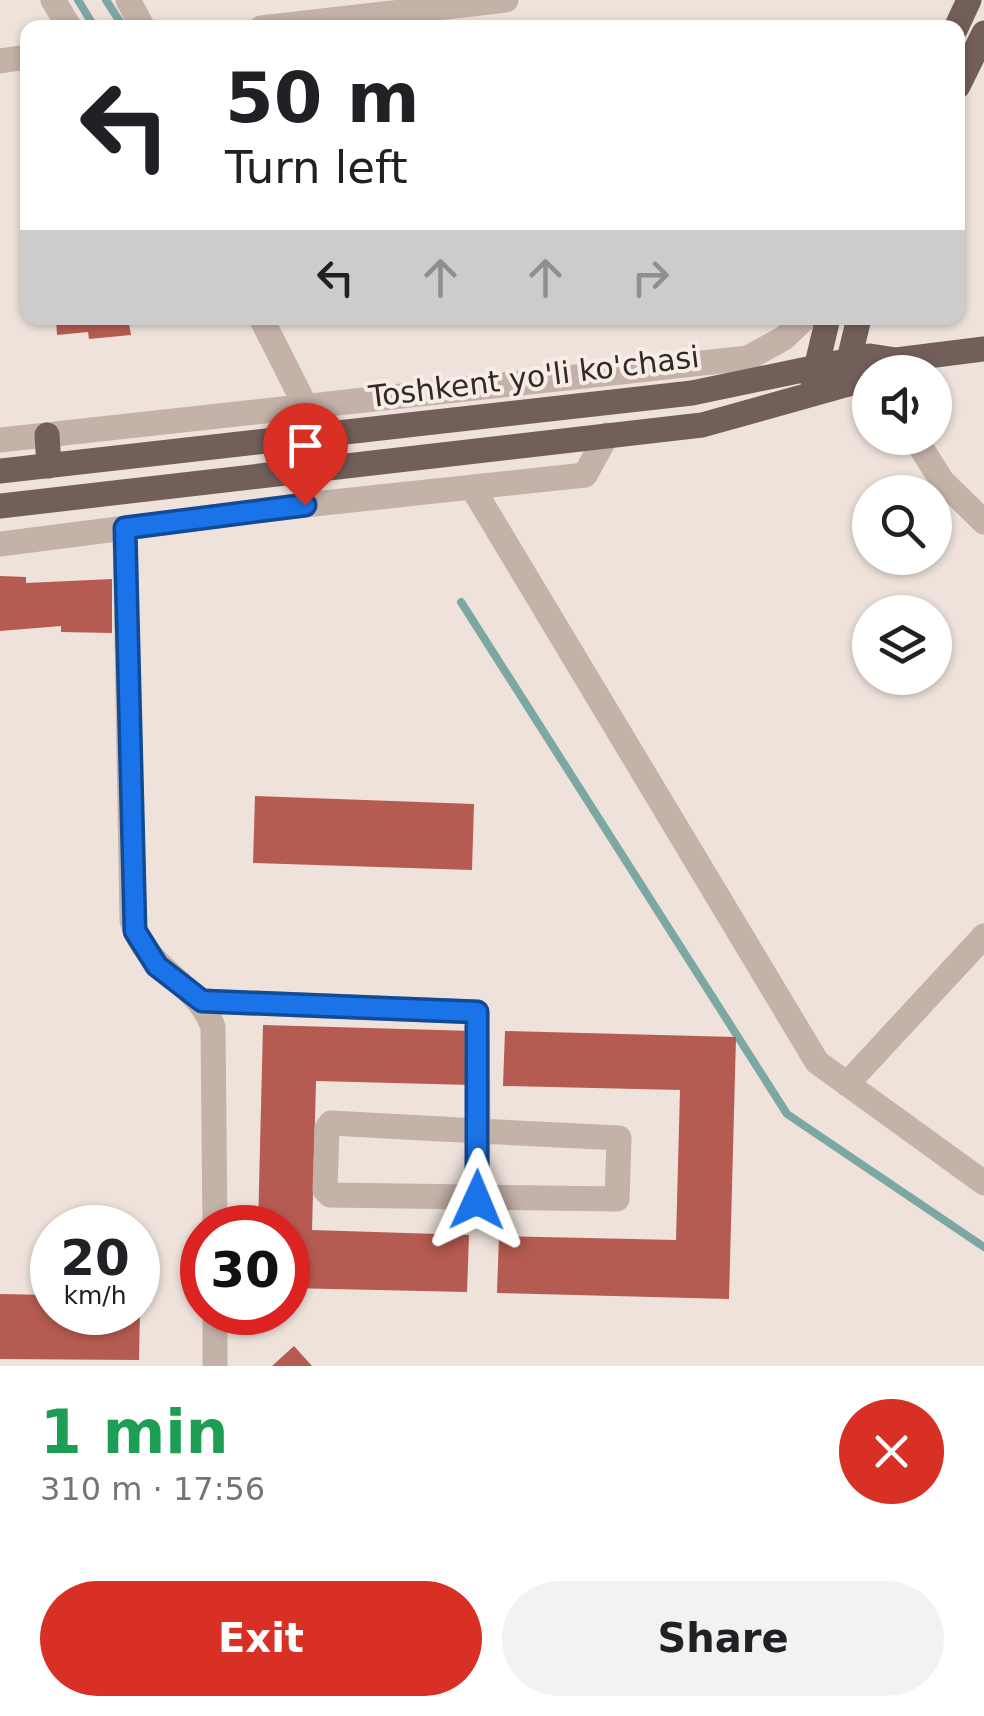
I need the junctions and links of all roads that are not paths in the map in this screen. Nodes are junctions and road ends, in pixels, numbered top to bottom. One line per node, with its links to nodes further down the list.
1 (506, 0): 2 (street)
2 (331, 20)
3 (981, 47): 4 (main road)
4 (965, 74)
5 (265, 325): 19 (street)
6 (797, 325): 11 (street)
7 (826, 325): 14 (main road)
8 (857, 325): 13 (main road)
9 (984, 349): 10 (main road, Toshkent yo'li ko'chasi)
10 (952, 355)
11 (748, 358): 16 (main road); 19 (street)
12 (852, 359): 13 (main road, Toshkent yo'li ko'chasi)
13 (848, 360): 14 (main road, Toshkent yo'li ko'chasi); 17 (main road)
14 (815, 366): 16 (main road, Toshkent yo'li ko'chasi); 18 (main road)
15 (852, 384): 17 (main road)
16 (722, 386): 24 (main road, Toshkent yo'li ko'chasi)
17 (844, 387): 18 (main road)
18 (811, 394): 21 (main road)
19 (306, 407): 20 (street)
20 (46, 435): 22 (street); 24 (main road)
21 (607, 436): 26 (main road); 27 (street)
22 (0, 440)
23 (926, 455): 30 (street)
24 (49, 466): 25 (main road, Toshkent yo'li ko'chasi)
25 (0, 471)
26 (307, 471): 28 (street); 29 (main road)
27 (472, 487): 28 (street); 35 (street)
28 (305, 505): 31 (street)
29 (0, 506)
30 (984, 522)
31 (125, 528): 32 (street); 34 (street)
32 (0, 544)
33 (984, 936): 35 (street)
34 (202, 1001): 36 (street); 39 (street)
35 (847, 1084): 37 (street)
36 (478, 1131): 38 (street); 38 (street); 38 (street)
37 (984, 1183)
38 (477, 1200)
39 (215, 1205)
40 (215, 1335): 41 (street)
41 (215, 1366)

